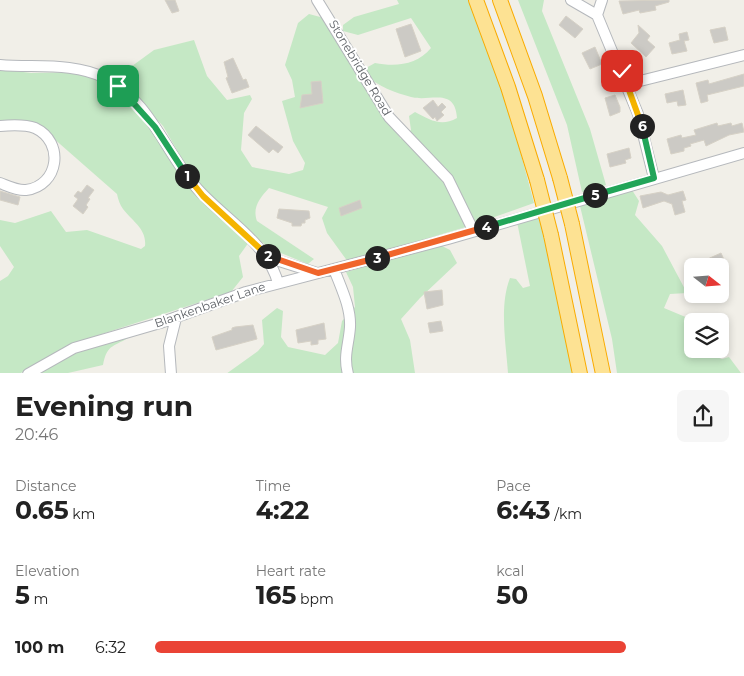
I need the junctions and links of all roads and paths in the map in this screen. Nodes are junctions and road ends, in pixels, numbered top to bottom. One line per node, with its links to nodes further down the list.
1 (317, 0): 14 (street, Stonebridge Road)
2 (476, 0): 23 (highway, bridge)
3 (500, 0): 24 (highway, bridge)
4 (572, 0): 6 (street)
5 (602, 0): 6 (street)
6 (597, 15): 9 (street)
7 (744, 55): 9 (street)
8 (0, 65): 15 (street)
9 (628, 84): 12 (street)
10 (0, 126): 13 (street)
11 (744, 153): 12 (street, Blankenbaker Lane)
12 (654, 178): 14 (street, Blankenbaker Lane)
13 (0, 183)
14 (473, 230): 16 (street, Blankenbaker Lane)
15 (264, 253): 17 (street); 18 (street)
16 (334, 270): 17 (street, Blankenbaker Lane); 22 (street)
17 (318, 273): 18 (street, Blankenbaker Lane)
18 (278, 283): 19 (street, Blankenbaker Lane)
19 (176, 318): 20 (street, Blankenbaker Lane); 21 (street)
20 (30, 373)
21 (171, 373)
22 (348, 373)
23 (580, 373)
24 (603, 373)

